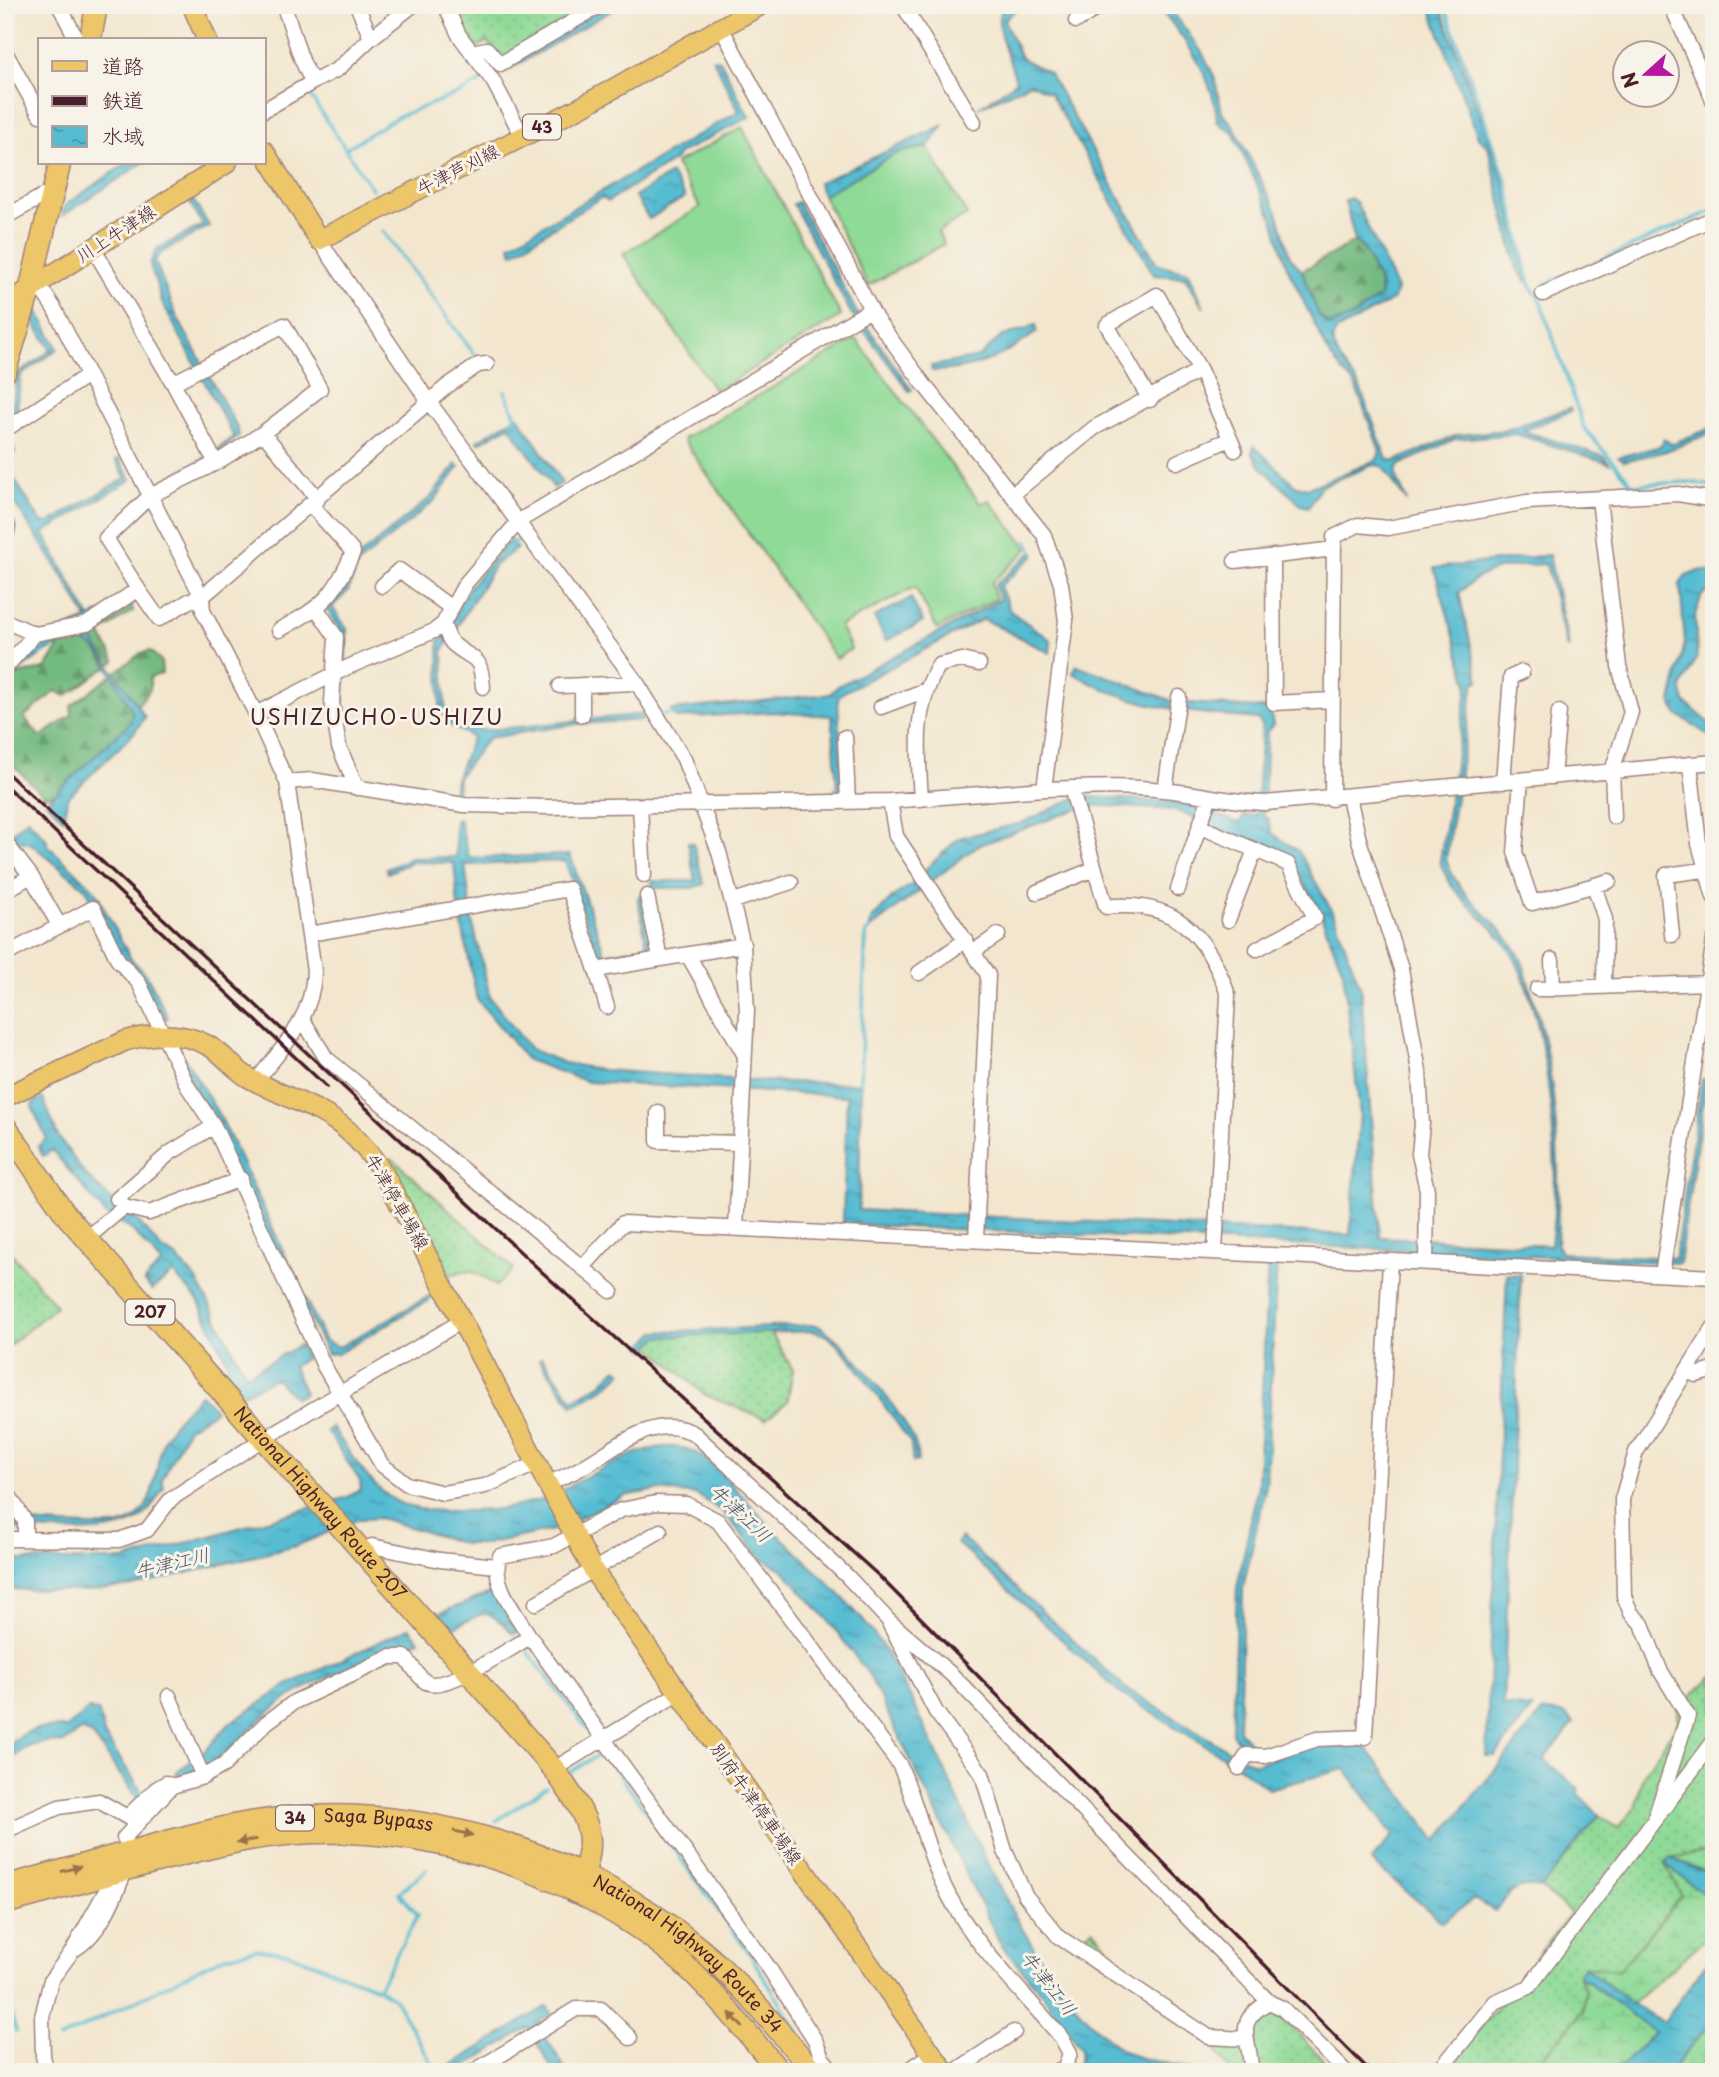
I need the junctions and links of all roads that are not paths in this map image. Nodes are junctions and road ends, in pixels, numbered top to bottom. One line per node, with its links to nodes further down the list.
1 (59, 5): 15 (street)
2 (97, 5): 16 (highway)
3 (192, 5): 17 (main road)
4 (283, 5): 21 (street)
5 (357, 5): 18 (street)
6 (414, 5): 18 (street)
7 (445, 5): 20 (street)
8 (601, 5): 20 (street)
9 (761, 5): 14 (main road, 牛津芦刈線 / 43)
10 (903, 5): 25 (street)
11 (1103, 5): 13 (street)
12 (1671, 5): 22 (street)
13 (1076, 21)
14 (722, 29): 26 (main road, 牛津芦刈線 / 43); 38 (street)
15 (76, 38)
16 (90, 38)
17 (206, 38)
18 (370, 38): 21 (street)
19 (5, 52): 24 (street)
20 (471, 52): 26 (street)
21 (307, 86): 23 (street)
22 (1714, 102)
23 (266, 109)
24 (38, 111)
25 (974, 122)
26 (523, 137): 33 (main road, 牛津芦刈線 / 43)
27 (266, 154): 33 (main road)
28 (60, 164): 30 (highway)
29 (225, 164): 34 (main road, 川上牛津線)
30 (54, 190): 31 (street); 35 (highway)
31 (5, 217)
32 (1714, 218): 36 (street)
33 (319, 240): 45 (street)
34 (93, 248): 35 (main road, 川上牛津線); 43 (street)
35 (30, 289): 37 (main road, 川上牛津線); 41 (highway); 42 (street)
36 (1543, 294)
37 (5, 305)
38 (862, 315): 50 (street); 56 (street)
39 (487, 364): 45 (street)
40 (1200, 370): 44 (street); 44 (street); 49 (street)
41 (5, 372)
42 (88, 375): 46 (street); 51 (street)
43 (173, 383): 47 (street); 48 (street)
44 (1150, 400): 50 (street)
45 (429, 402): 54 (street); 56 (street)
46 (10, 426)
47 (263, 433): 48 (street); 54 (street)
48 (213, 456): 51 (street)
49 (1177, 462)
50 (1013, 494): 95 (street)
51 (150, 496): 62 (street); 63 (street)
52 (1599, 499): 53 (street); 58 (street); 88 (street)
53 (1714, 500)
54 (314, 502): 63 (street); 65 (street)
55 (5, 523): 57 (street)
56 (524, 527): 64 (street); 74 (street)
57 (5, 542)
58 (1334, 549): 59 (street); 80 (street)
59 (1273, 556): 60 (street); 80 (street)
60 (1236, 561)
61 (382, 586): 64 (street)
62 (138, 589): 63 (street); 69 (street)
63 (202, 597): 83 (street)
64 (450, 607): 67 (street)
65 (317, 609): 68 (street); 72 (street)
66 (5, 621): 69 (street)
67 (443, 624): 72 (street); 77 (street)
68 (279, 630)
69 (35, 634): 71 (street)
70 (979, 664): 78 (street)
71 (5, 668)
72 (341, 670): 83 (street); 93 (street)
73 (1522, 672): 92 (street)
74 (638, 683): 75 (street); 103 (street)
75 (582, 685): 76 (street); 84 (street)
76 (560, 686)
77 (483, 687)
78 (926, 690): 81 (street); 98 (street)
79 (1179, 697): 96 (street)
80 (1332, 700): 100 (street)
81 (881, 707)
82 (1559, 712): 89 (street)
83 (256, 714): 91 (street)
84 (582, 715)
85 (845, 737): 102 (street)
86 (1714, 762): 87 (street)
87 (1690, 764): 88 (street); 110 (street)
88 (1612, 771): 89 (street); 105 (street)
89 (1553, 777): 90 (street)
90 (1521, 780): 92 (street); 115 (street)
91 (286, 782): 93 (street); 124 (street)
92 (1503, 782): 97 (street)
93 (357, 788): 104 (street)
94 (1071, 788): 95 (street); 96 (street); 109 (street)
95 (1044, 789): 98 (street)
96 (1165, 790): 99 (street)
97 (1349, 797): 100 (street); 158 (street)
98 (921, 799): 101 (street)
99 (1209, 799): 100 (street); 106 (street)
100 (1332, 799)
101 (890, 801): 102 (street); 129 (street)
102 (848, 802): 103 (street)
103 (701, 803): 104 (street); 121 (street)
104 (640, 806): 111 (street)
105 (1614, 817)
106 (1201, 827): 108 (street); 116 (street)
107 (7, 844): 112 (street)
108 (1255, 850): 122 (street); 130 (street)
109 (1094, 869): 118 (street); 156 (street)
110 (1704, 870): 120 (street); 126 (street)
111 (644, 875)
112 (32, 876): 117 (street); 123 (street)
113 (1609, 881): 115 (street)
114 (791, 882): 121 (street)
115 (1594, 885): 138 (street)
116 (1178, 889)
117 (5, 891)
118 (1037, 892)
119 (647, 896): 133 (street)
120 (1714, 897)
121 (733, 901): 128 (street)
122 (1228, 920)
123 (59, 925): 131 (street); 143 (street)
124 (309, 934): 135 (street); 142 (street)
125 (999, 935): 129 (street)
126 (1672, 935)
127 (1714, 940): 137 (street)
128 (743, 945): 132 (street); 144 (street)
129 (970, 946): 136 (street); 155 (street)
130 (1257, 949)
131 (5, 955)
132 (688, 955): 133 (street); 144 (street)
133 (660, 958): 135 (street)
134 (1552, 960): 140 (street)
135 (596, 970): 141 (street)
136 (919, 973)
137 (1707, 983): 138 (street); 159 (street)
138 (1604, 987): 140 (street)
139 (1537, 989): 140 (street)
140 (1553, 989)
141 (607, 1007)
142 (303, 1020): 145 (street); 160 (street)
143 (163, 1034): 145 (main road, 牛津停車場線); 146 (main road, 牛津停車場線); 149 (street)
144 (744, 1054): 150 (street)
145 (256, 1081): 163 (main road, 牛津停車場線)
146 (5, 1097)
147 (658, 1112): 150 (street)
148 (5, 1126): 154 (highway, National Highway Route 207 / 207)
149 (214, 1126): 151 (street); 152 (street)
150 (738, 1143): 153 (street)
151 (241, 1179): 152 (street); 167 (street)
152 (120, 1203): 154 (street)
153 (736, 1228): 155 (street); 160 (street)
154 (86, 1239): 168 (highway, National Highway Route 207 / 207)
155 (976, 1240): 156 (street)
156 (1215, 1252): 157 (street)
157 (1391, 1261): 158 (street); 187 (street)
158 (1426, 1262): 159 (street)
159 (1663, 1265): 161 (street)
160 (583, 1267): 162 (street)
161 (1714, 1277)
162 (611, 1291)
163 (462, 1321): 167 (street); 169 (main road)
164 (1714, 1327): 166 (street)
165 (1714, 1370): 166 (street)
166 (1687, 1371): 191 (street)
167 (338, 1394): 168 (street); 169 (street)
168 (263, 1440): 172 (street); 176 (highway, National Highway Route 207 / 207)
169 (536, 1464): 170 (main road)
170 (548, 1486): 174 (main road, 別府牛津停車場線); 180 (street)
171 (5, 1489): 172 (street)
172 (25, 1531): 175 (street)
173 (660, 1531): 178 (street)
174 (573, 1535): 177 (street); 178 (main road, 別府牛津停車場線); 212 (street)
175 (5, 1539)
176 (359, 1548): 177 (street); 182 (highway, National Highway Route 207 / 207)
177 (496, 1566): 181 (street)
178 (593, 1570): 179 (street); 183 (main road, 別府牛津停車場線)
179 (536, 1603)
180 (889, 1620): 199 (street); 202 (street)
181 (530, 1637): 182 (street); 185 (street)
182 (469, 1672): 188 (highway, National Highway Route 207 / 207); 189 (street)
183 (679, 1693): 185 (street); 203 (main road, 別府牛津停車場線)
184 (169, 1696): 189 (street)
185 (603, 1741): 188 (street); 208 (street)
186 (1714, 1741): 191 (street)
187 (1243, 1762)
188 (554, 1769): 194 (highway, National Highway Route 207 / 207)
189 (203, 1776): 190 (street)
190 (179, 1784): 192 (street); 193 (street)
191 (1656, 1815): 215 (street)
192 (5, 1831)
193 (127, 1854): 194 (highway, Saga Bypass / 34); 195 (highway, Saga Bypass / 34, one-way to 193); 197 (highway, Saga Bypass / 34); 198 (street)
194 (580, 1883): 206 (highway, National Highway Route 34 / 34, one-way to 194); 207 (highway, National Highway Route 34 / 34)
195 (5, 1886)
196 (107, 1889): 198 (street)
197 (5, 1903)
198 (74, 1950): 204 (street)
199 (1269, 2001): 202 (street); 214 (street)
200 (1014, 2032): 211 (street)
201 (630, 2038): 205 (street)
202 (1245, 2039): 213 (street)
203 (932, 2054): 209 (street); 210 (main road, 別府牛津停車場線)
204 (47, 2072)
205 (473, 2072)
206 (780, 2072)
207 (814, 2072)
208 (834, 2072)
209 (906, 2072)
210 (945, 2072)
211 (954, 2072)
212 (1056, 2072)
213 (1251, 2072)
214 (1346, 2072)
215 (1438, 2072)

